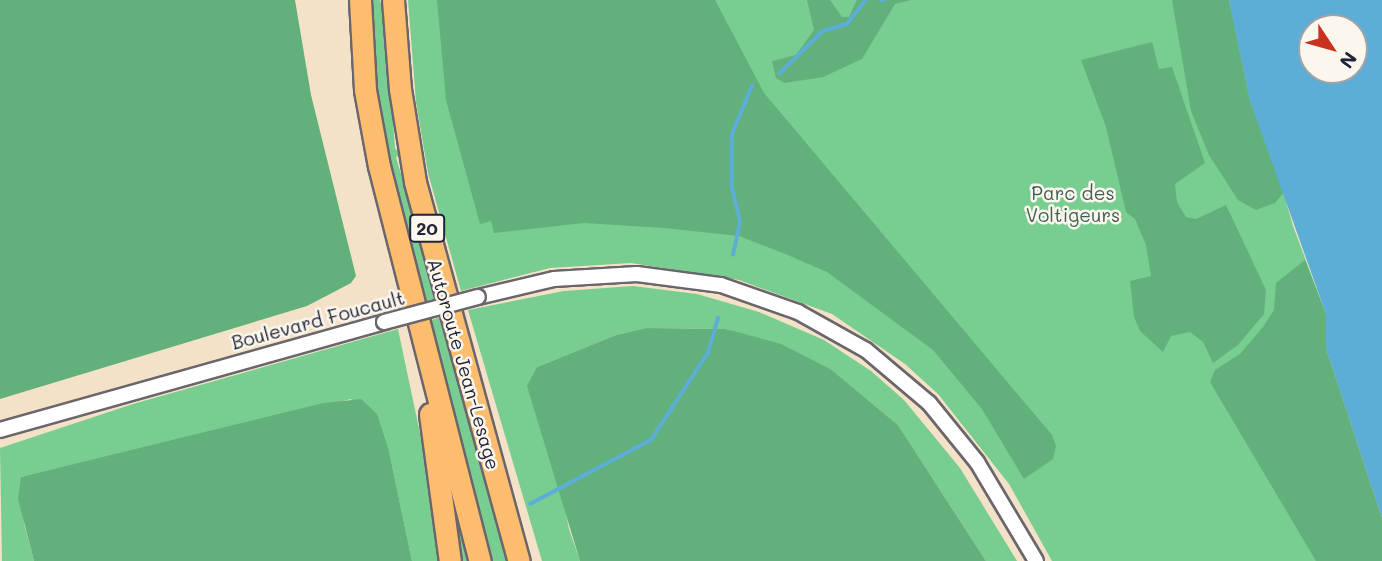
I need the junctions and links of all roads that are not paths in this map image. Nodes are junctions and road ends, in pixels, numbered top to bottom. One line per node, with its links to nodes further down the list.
1 (360, 0): 3 (highway, Autoroute Jean-Lesage / 20)
2 (394, 0): 5 (highway, Autoroute Jean-Lesage / 20)
3 (417, 322): 6 (highway); 7 (highway, Autoroute Jean-Lesage / 20)
4 (0, 430): 10 (street, Boulevard Foucault, bridge)
5 (491, 458): 8 (highway, Autoroute Jean-Lesage / 20); 9 (highway)
6 (450, 561)
7 (480, 561)
8 (519, 561)
9 (530, 561)
10 (1036, 561)

